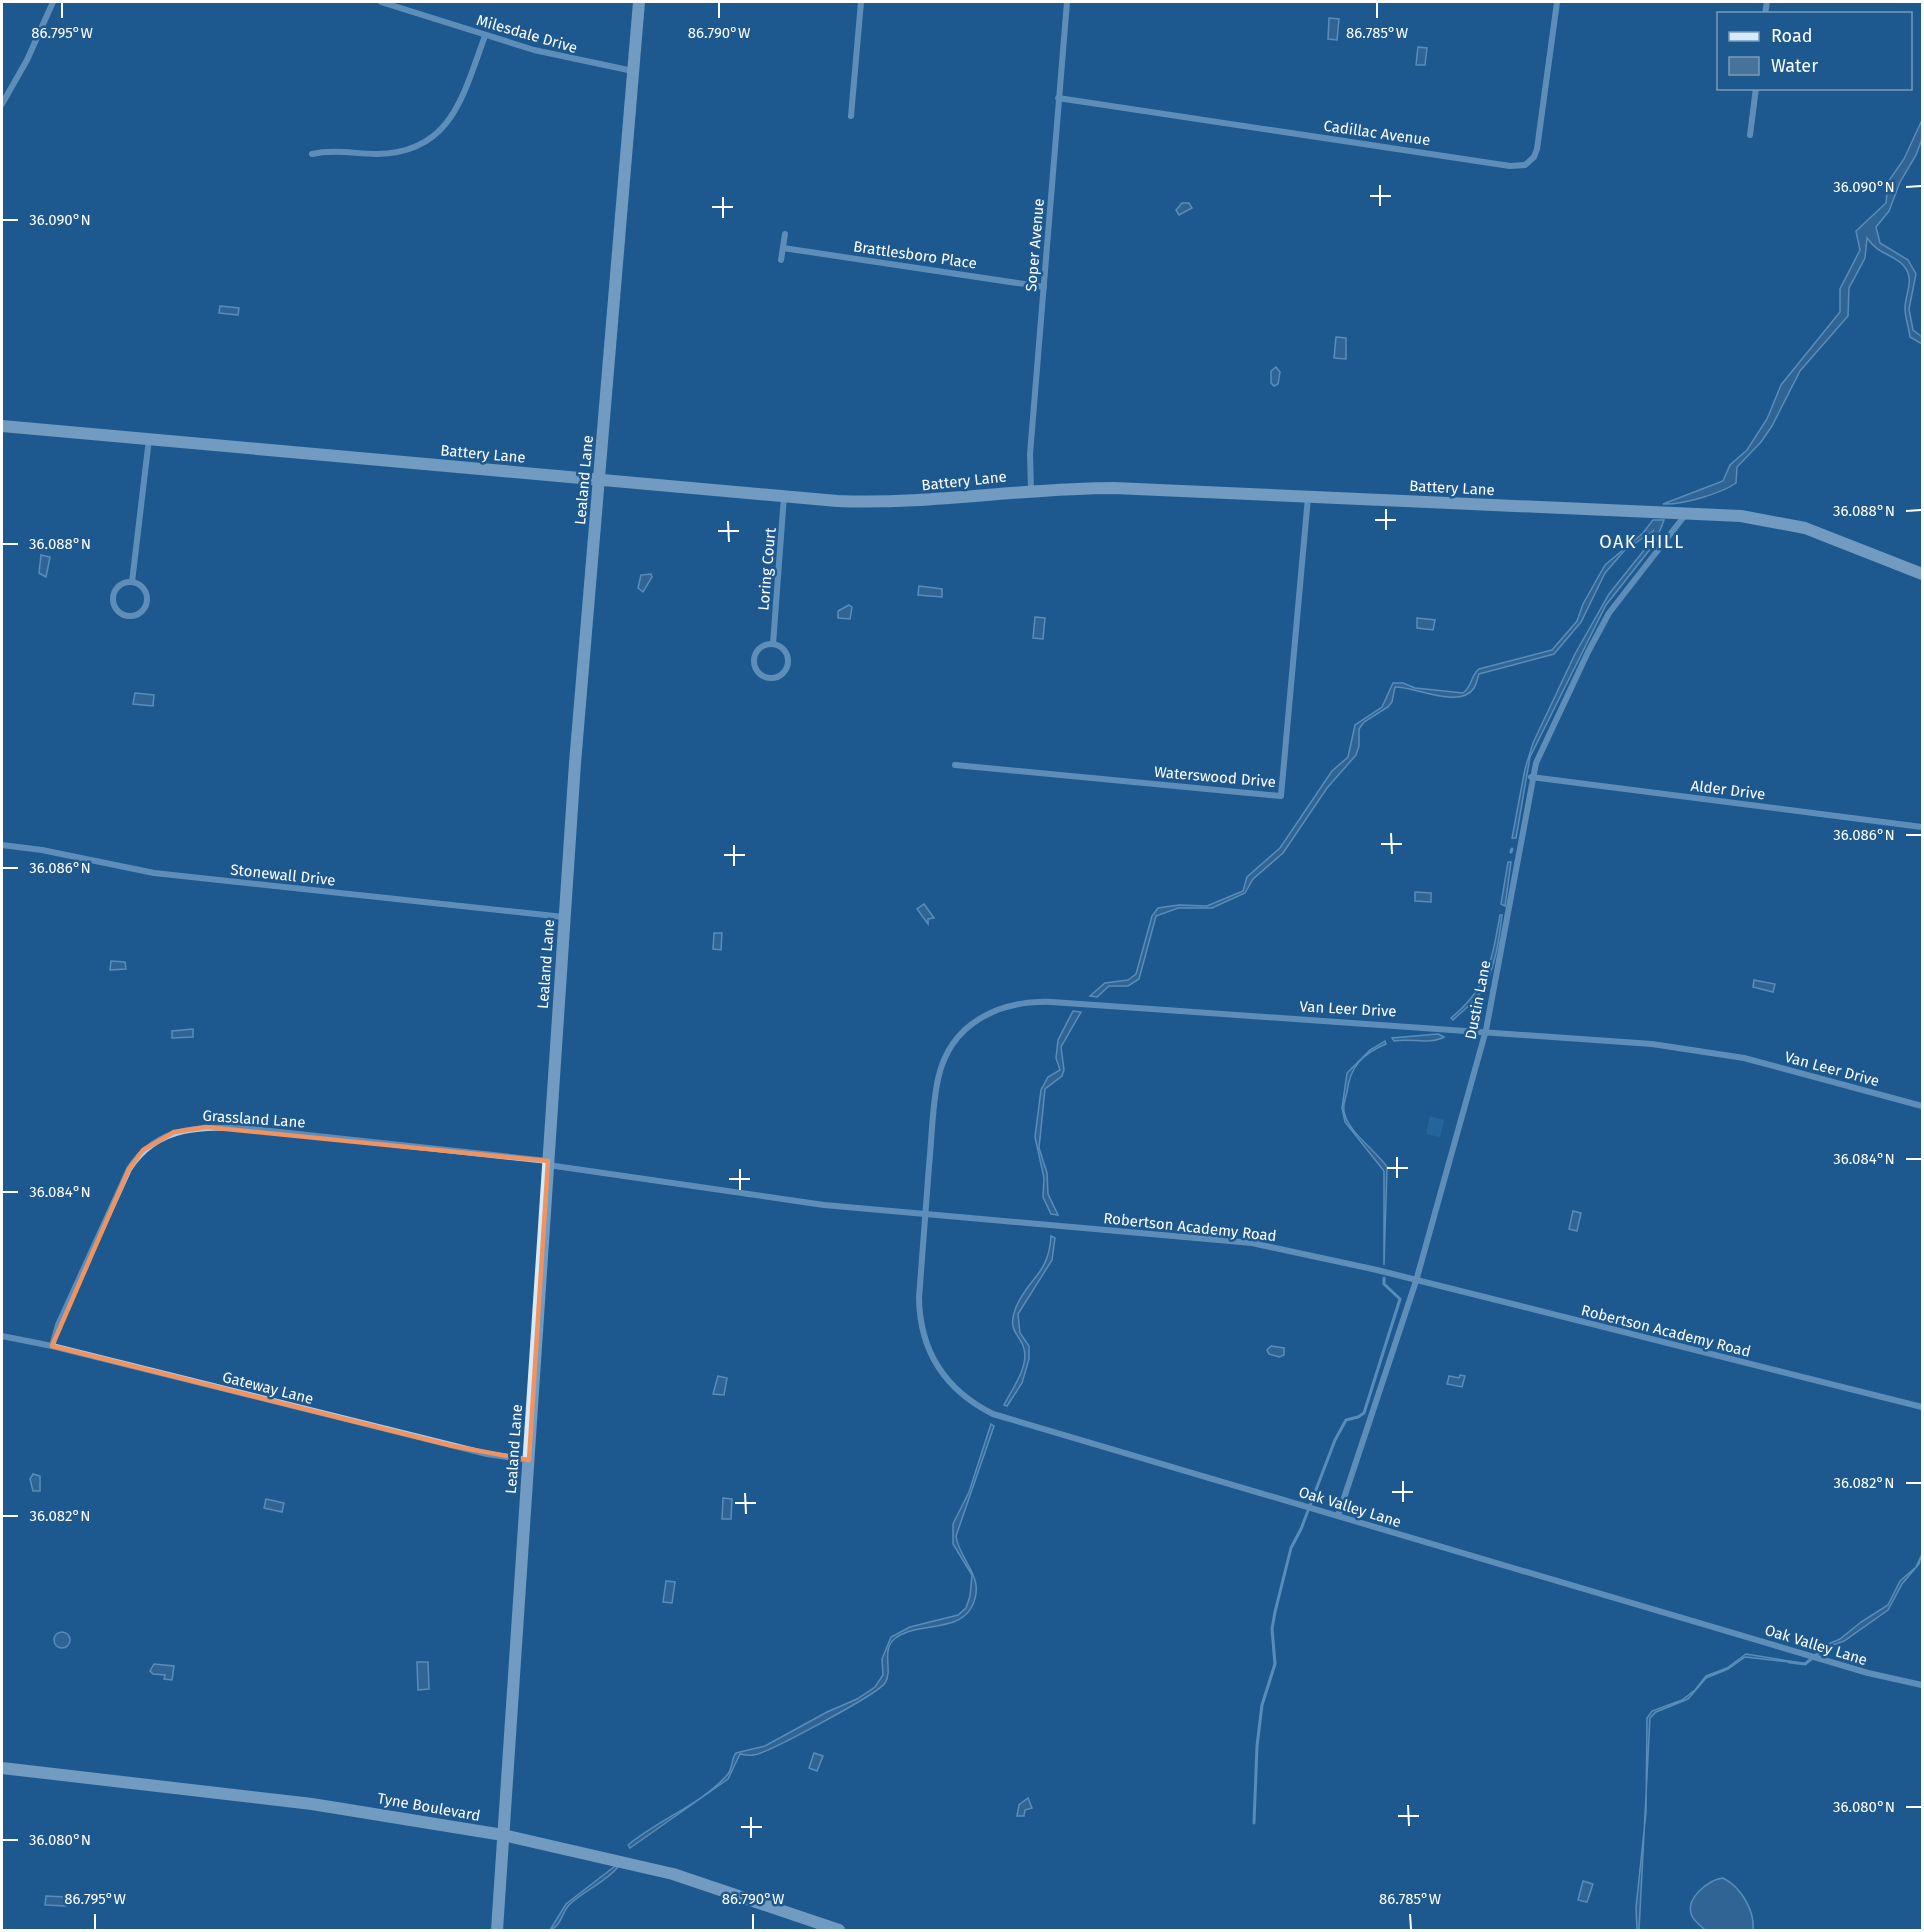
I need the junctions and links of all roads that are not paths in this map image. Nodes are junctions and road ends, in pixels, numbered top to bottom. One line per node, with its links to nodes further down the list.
1 (53, 2): 11 (street)
2 (381, 2): 7 (street, Milesdale Drive)
3 (639, 2): 8 (street, Lealand Lane)
4 (861, 2): 12 (street)
5 (1066, 2): 10 (street, Soper Avenue)
6 (1557, 2): 10 (street, Cadillac Avenue)
7 (485, 36): 8 (street, Milesdale Drive); 14 (street)
8 (633, 72): 21 (street, Lealand Lane)
9 (1756, 90): 13 (street)
10 (1058, 98): 18 (street, Soper Avenue)
11 (2, 104)
12 (851, 116)
13 (1750, 135)
14 (312, 154)
15 (785, 234): 16 (street)
16 (783, 248): 17 (street); 18 (street, Brattlesboro Place)
17 (781, 260)
18 (1044, 287): 22 (street, Soper Avenue)
19 (2, 426): 20 (street, Battery Lane)
20 (149, 439): 21 (street, Battery Lane); 27 (street)
21 (599, 480): 23 (street, Battery Lane); 33 (street, Lealand Lane)
22 (1031, 490): 23 (street, Battery Lane); 24 (street, Battery Lane)
23 (784, 496): 28 (street, Loring Court)
24 (1308, 496): 25 (street, Battery Lane); 29 (street, Waterswood Drive)
25 (1686, 514): 26 (street, Battery Lane); 30 (street, Dustin Lane)
26 (1923, 574)
27 (132, 582): 27 (street)
28 (772, 644): 28 (street)
29 (956, 765)
30 (1531, 777): 31 (street, Alder Drive); 34 (street, Dustin Lane)
31 (1923, 827)
32 (2, 845): 33 (street, Stonewall Drive)
33 (564, 917): 36 (street, Lealand Lane)
34 (1486, 1030): 35 (street, Van Leer Drive); 37 (street, Van Leer Drive); 38 (street, Dustin Lane)
35 (1923, 1106)
36 (548, 1163): 37 (street, Robertson Academy Road); 40 (street, Grassland Lane); 42 (street, Lealand Lane)
37 (925, 1214): 38 (street, Robertson Academy Road); 43 (street, Oak Valley Lane)
38 (1416, 1281): 41 (street, Robertson Academy Road); 43 (street, Dustin Lane)
39 (2, 1336): 40 (street, Gateway Lane)
40 (52, 1346): 42 (street, Gateway Lane)
41 (1923, 1407)
42 (529, 1460): 46 (street, Lealand Lane)
43 (1338, 1516): 44 (street, Oak Valley Lane)
44 (1923, 1685)
45 (2, 1768): 46 (street, Tyne Boulevard)
46 (503, 1834): 47 (street, Lealand Lane); 48 (street, Tyne Boulevard)
47 (497, 1930)
48 (839, 1930)

